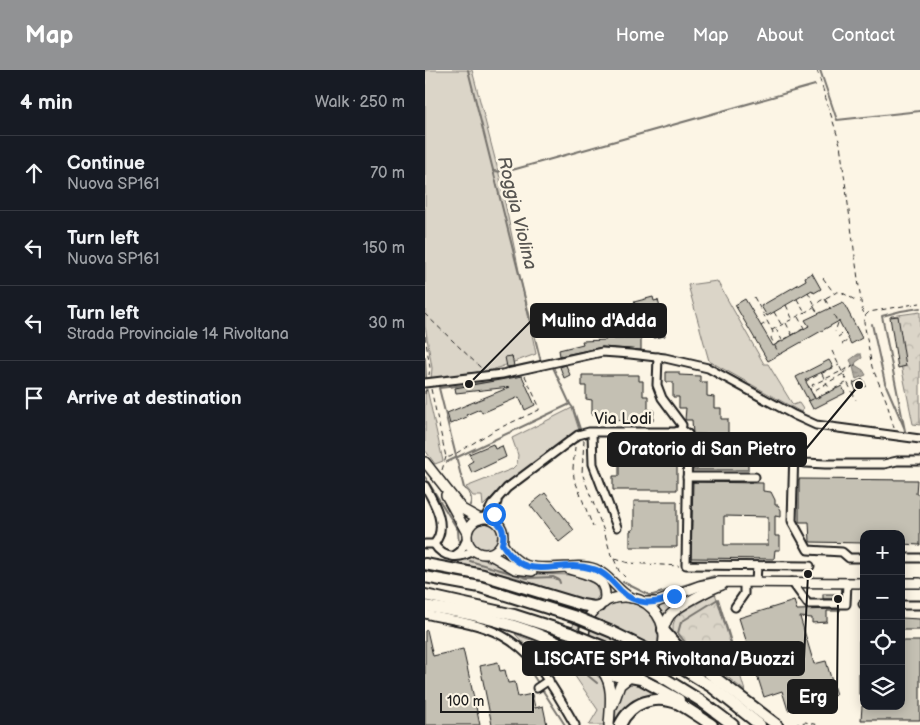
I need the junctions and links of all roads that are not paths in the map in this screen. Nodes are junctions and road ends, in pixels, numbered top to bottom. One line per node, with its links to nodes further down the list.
1 (657, 357): 2 (street); 3 (street, Via Lodi); 5 (street)
2 (428, 385)
3 (681, 429): 4 (street, Via Lodi); 6 (street)
4 (593, 433): 17 (street, Via Lodi); 20 (street)
5 (920, 439)
6 (687, 447): 7 (street); 13 (street)
7 (737, 448)
8 (794, 450): 9 (street)
9 (793, 460): 11 (street); 28 (street)
10 (425, 462): 15 (main road)
11 (920, 462)
12 (425, 471): 15 (street)
13 (687, 477): 14 (street); 32 (street)
14 (755, 478)
15 (438, 480): 18 (main road); 21 (main road)
16 (425, 486): 23 (street)
17 (503, 491): 18 (street, Via Lodi); 19 (street)
18 (482, 518): 19 (main road); 21 (main road)
19 (495, 520): 24 (main road)
20 (617, 527)
21 (467, 536): 25 (main road); 27 (street)
22 (425, 544): 23 (street)
23 (434, 544): 27 (street)
24 (502, 544): 26 (main road); 35 (main road)
25 (474, 550): 26 (main road); 27 (street)
26 (489, 554): 35 (main road)
27 (451, 556)
28 (860, 558)
29 (905, 558): 30 (street)
30 (920, 558)
31 (425, 564): 47 (highway)
32 (757, 566): 33 (street); 38 (street)
33 (810, 566)
34 (564, 567): 35 (main road); 45 (main road); 47 (main road)
35 (545, 568)
36 (425, 577): 62 (highway, bridge)
37 (741, 582): 38 (main road); 45 (main road); 50 (street); 52 (main road)
38 (756, 582): 39 (main road)
39 (792, 582): 40 (main road); 40 (street)
40 (847, 583): 41 (main road)
41 (860, 583)
42 (905, 583): 43 (main road)
43 (920, 583)
44 (425, 595): 61 (highway, bridge)
45 (639, 600): 47 (main road); 52 (main road)
46 (905, 604): 48 (street)
47 (601, 605): 53 (main road)
48 (920, 605)
49 (425, 606): 53 (highway)
50 (735, 607)
51 (425, 614): 55 (street)
52 (663, 630): 54 (main road); 63 (highway)
53 (598, 667): 54 (main road); 57 (main road)
54 (630, 677): 57 (main road); 60 (highway)
55 (549, 680): 56 (street); 58 (street)
56 (537, 688)
57 (610, 720)
58 (575, 725)
59 (620, 725): 60 (highway)
60 (713, 725)
61 (733, 725)
62 (760, 725)
63 (777, 725)

